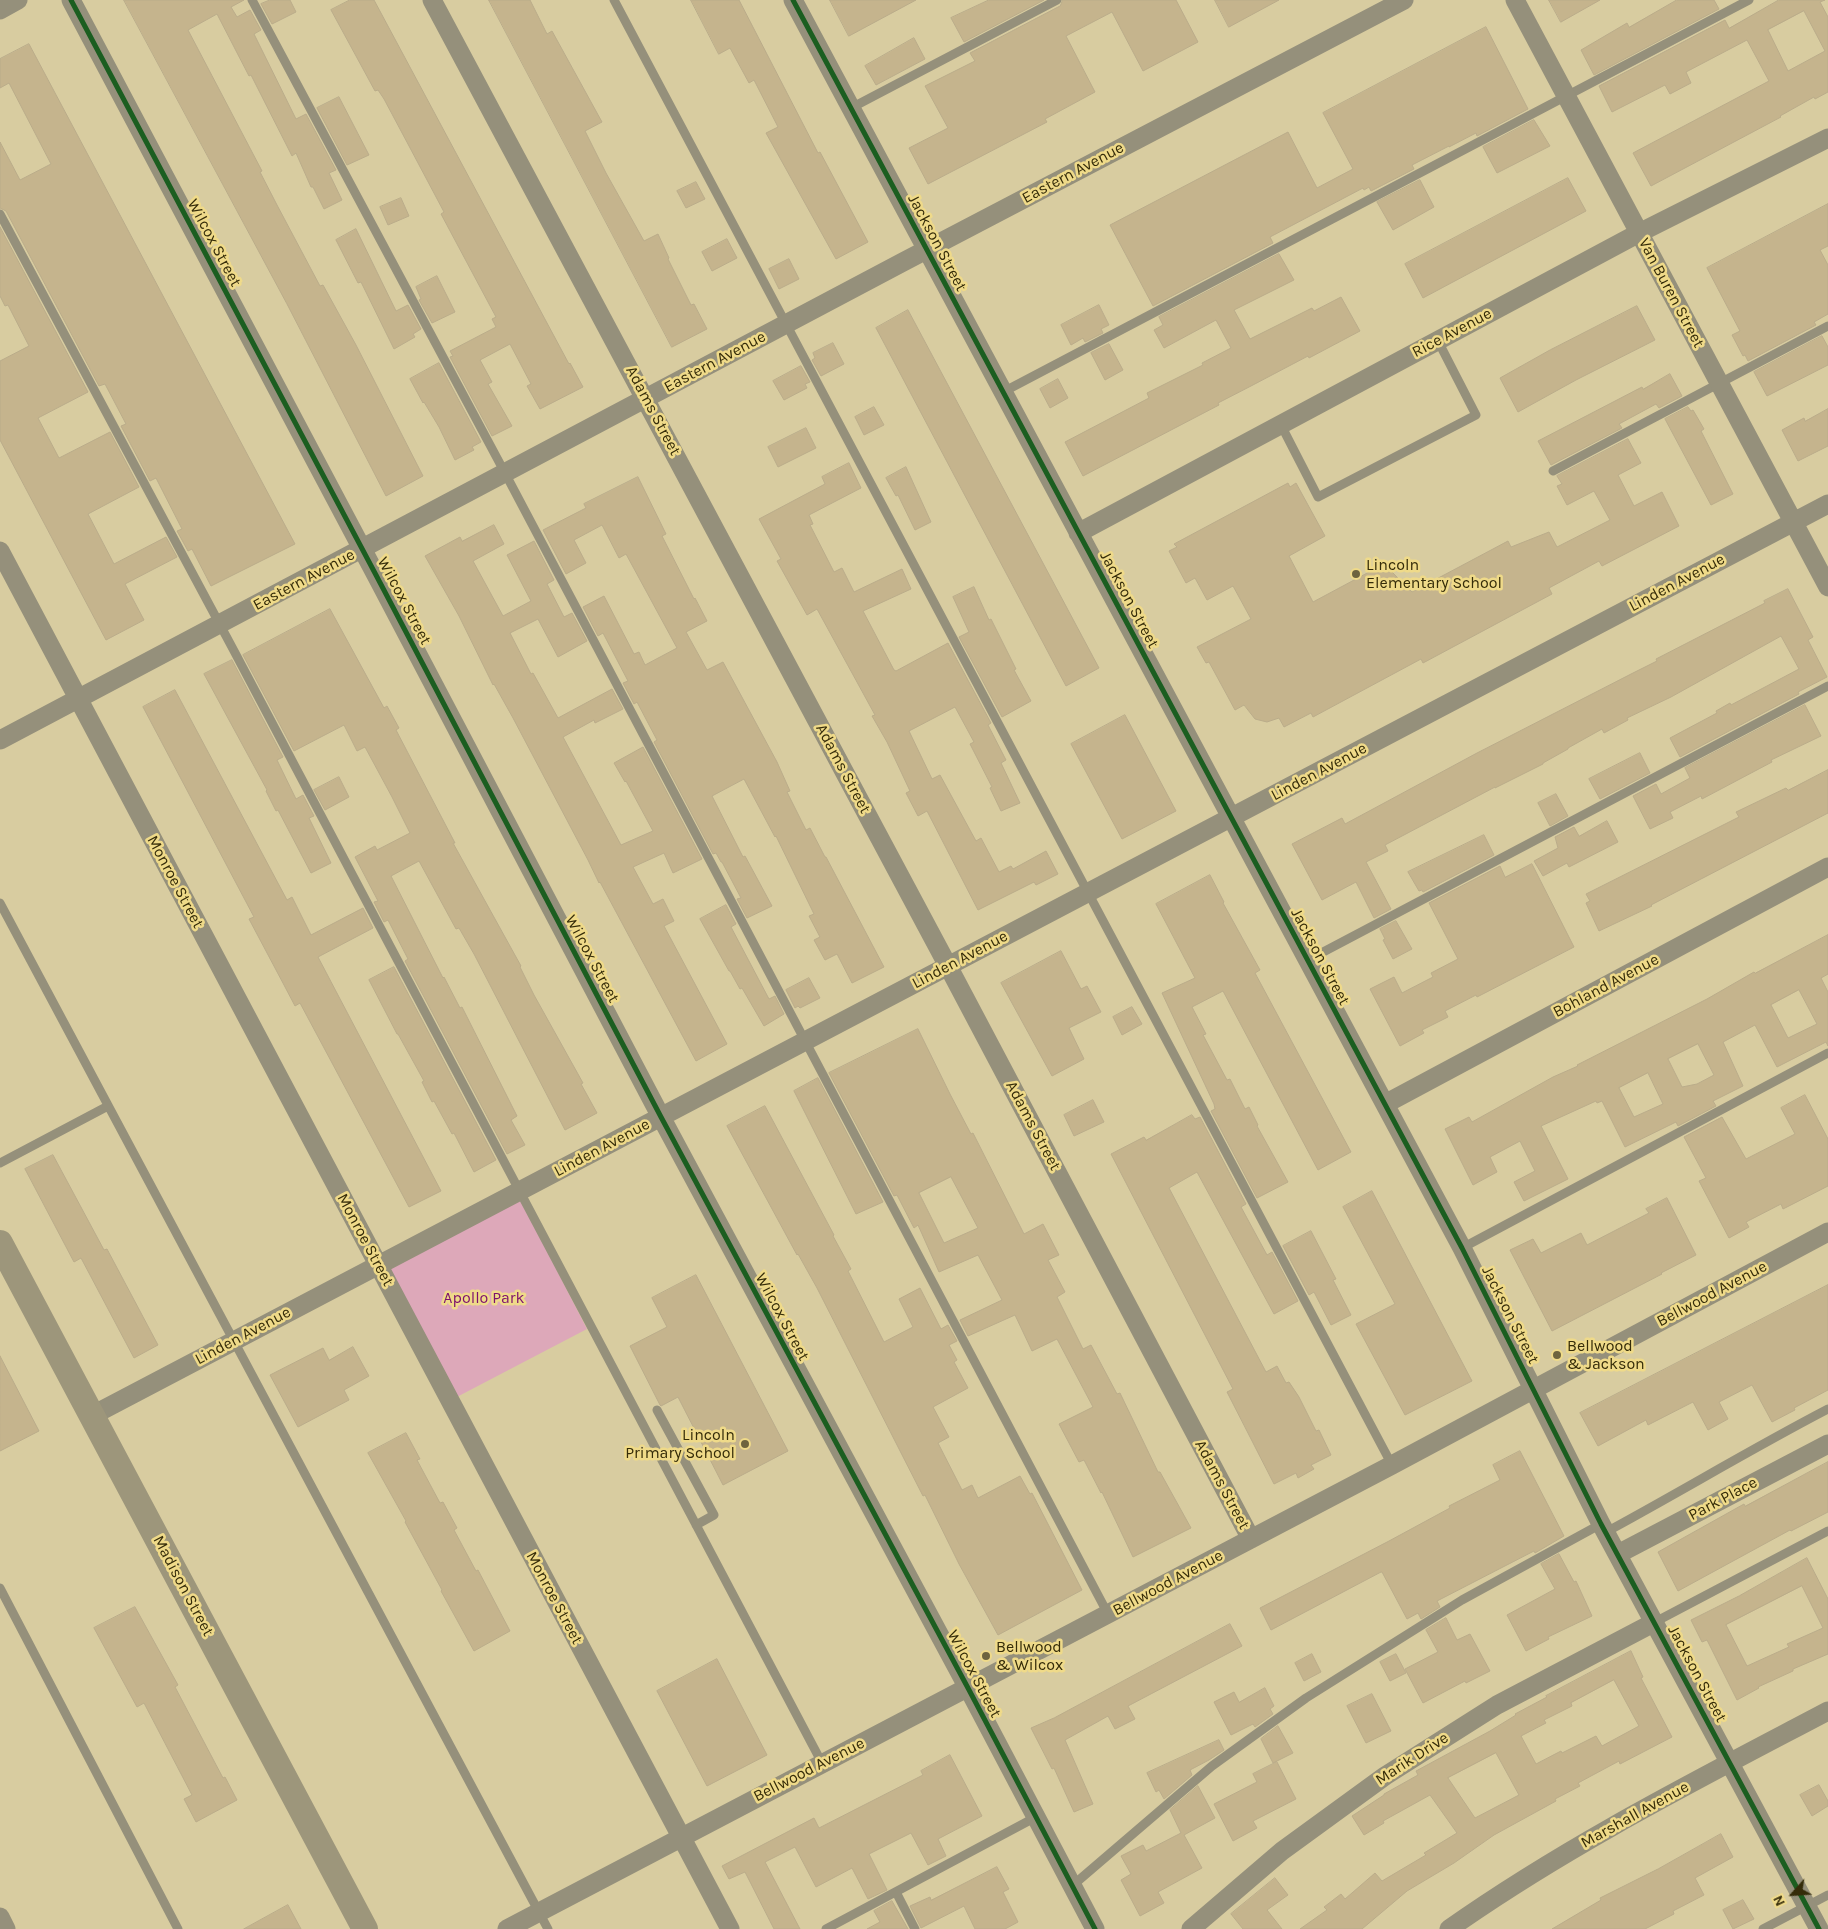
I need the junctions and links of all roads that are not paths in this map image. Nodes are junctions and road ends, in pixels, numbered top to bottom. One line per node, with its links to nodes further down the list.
1 (18, 0): 11 (street)
2 (71, 0): 30 (street, Wilcox Street)
3 (252, 0): 26 (lane)
4 (432, 0): 23 (street, Adams Street)
5 (614, 0): 18 (lane)
6 (793, 0): 13 (street, Jackson Street)
7 (1057, 0): 13 (lane)
8 (1404, 0): 17 (street, Eastern Avenue)
9 (1515, 0): 12 (street, Van Buren Street)
10 (1749, 0): 12 (lane)
11 (0, 10)
12 (1566, 96): 16 (street, Van Buren Street); 22 (lane)
13 (851, 108): 17 (street, Jackson Street)
14 (1828, 138): 16 (street, Rice Avenue)
15 (0, 214): 33 (lane)
16 (1639, 234): 20 (street, Rice Avenue); 21 (street, Van Buren Street)
17 (926, 250): 18 (street, Eastern Avenue); 22 (street, Jackson Street)
18 (787, 323): 23 (street, Eastern Avenue); 39 (lane)
19 (1828, 326): 21 (lane)
20 (1438, 341): 24 (street, Rice Avenue); 24 (lane)
21 (1719, 383): 25 (lane); 28 (street, Van Buren Street)
22 (1003, 392): 29 (street, Jackson Street)
23 (646, 398): 26 (street, Eastern Avenue); 42 (street, Adams Street)
24 (1281, 425): 29 (street, Rice Avenue)
25 (1553, 472)
26 (505, 473): 30 (street, Eastern Avenue); 43 (lane)
27 (1828, 504): 28 (street, Linden Avenue)
28 (1794, 522): 32 (street, Van Buren Street); 37 (street, Linden Avenue)
29 (1078, 533): 37 (street, Jackson Street)
30 (363, 549): 33 (street, Eastern Avenue); 47 (street, Wilcox Street)
31 (0, 551): 35 (street, Monroe Street)
32 (1828, 587)
33 (220, 624): 35 (street, Eastern Avenue); 49 (lane)
34 (1828, 686): 41 (lane)
35 (79, 699): 36 (street, Eastern Avenue); 53 (street, Monroe Street)
36 (0, 740)
37 (1231, 818): 39 (street, Linden Avenue); 41 (street, Jackson Street)
38 (1828, 867): 45 (street, Bohland Avenue)
39 (1089, 892): 42 (street, Linden Avenue); 60 (lane)
40 (0, 903): 46 (lane)
41 (1308, 960): 45 (street, Jackson Street)
42 (948, 966): 43 (street, Linden Avenue); 64 (street, Adams Street)
43 (805, 1042): 47 (street, Linden Avenue); 67 (lane)
44 (1828, 1053): 52 (lane)
45 (1385, 1104): 52 (street, Jackson Street)
46 (108, 1106): 48 (lane); 54 (lane)
47 (661, 1117): 49 (street, Linden Avenue); 69 (street, Wilcox Street)
48 (0, 1163)
49 (520, 1191): 53 (street, Linden Avenue); 61 (lane)
50 (1828, 1232): 55 (street, Bellwood Avenue)
51 (0, 1243): 58 (street, Madison Street)
52 (1462, 1248): 55 (street, Jackson Street)
53 (378, 1266): 54 (street, Linden Avenue); 74 (street, Monroe Street)
54 (234, 1341): 58 (street, Linden Avenue); 79 (lane)
55 (1533, 1389): 60 (street, Bellwood Avenue); 62 (street, Jackson Street)
56 (657, 1410): 61 (lane)
57 (1828, 1410): 62 (lane)
58 (93, 1415): 84 (street, Madison Street)
59 (1828, 1444): 65 (street, Park Place)
60 (1392, 1465): 64 (street, Bellwood Avenue)
61 (696, 1525): 72 (lane)
62 (1604, 1528): 65 (street, Jackson Street); 75 (lane)
63 (1828, 1531): 68 (lane)
64 (1251, 1539): 67 (street, Bellwood Avenue)
65 (1618, 1554): 68 (street, Jackson Street)
66 (0, 1588): 81 (lane)
67 (1108, 1614): 69 (street, Bellwood Avenue)
68 (1655, 1622): 71 (street, Jackson Street); 91 (street, Marik Drive)
69 (968, 1688): 72 (street, Bellwood Avenue); 73 (street, Wilcox Street)
70 (1828, 1711): 71 (street, Marshall Avenue)
71 (1730, 1762): 78 (street, Jackson Street); 82 (street, Marshall Avenue)
72 (822, 1763): 74 (street, Bellwood Avenue)
73 (1036, 1818): 75 (street, Wilcox Street); 76 (lane)
74 (681, 1837): 79 (street, Bellwood Avenue); 87 (street, Monroe Street)
75 (1072, 1886): 90 (street, Wilcox Street)
76 (896, 1892): 88 (lane); 89 (lane)
77 (1828, 1895): 78 (lane)
78 (1807, 1907): 92 (lane); 93 (street, Jackson Street)
79 (539, 1912): 85 (street, Bellwood Avenue); 86 (lane)
80 (0, 1917): 83 (street)
81 (174, 1928)
82 (1452, 1928)
83 (6, 1929)
84 (365, 1929)
85 (507, 1929)
86 (548, 1929)
87 (730, 1929)
88 (826, 1929)
89 (915, 1929)
90 (1094, 1929)
91 (1191, 1929)
92 (1763, 1929)
93 (1819, 1929)

